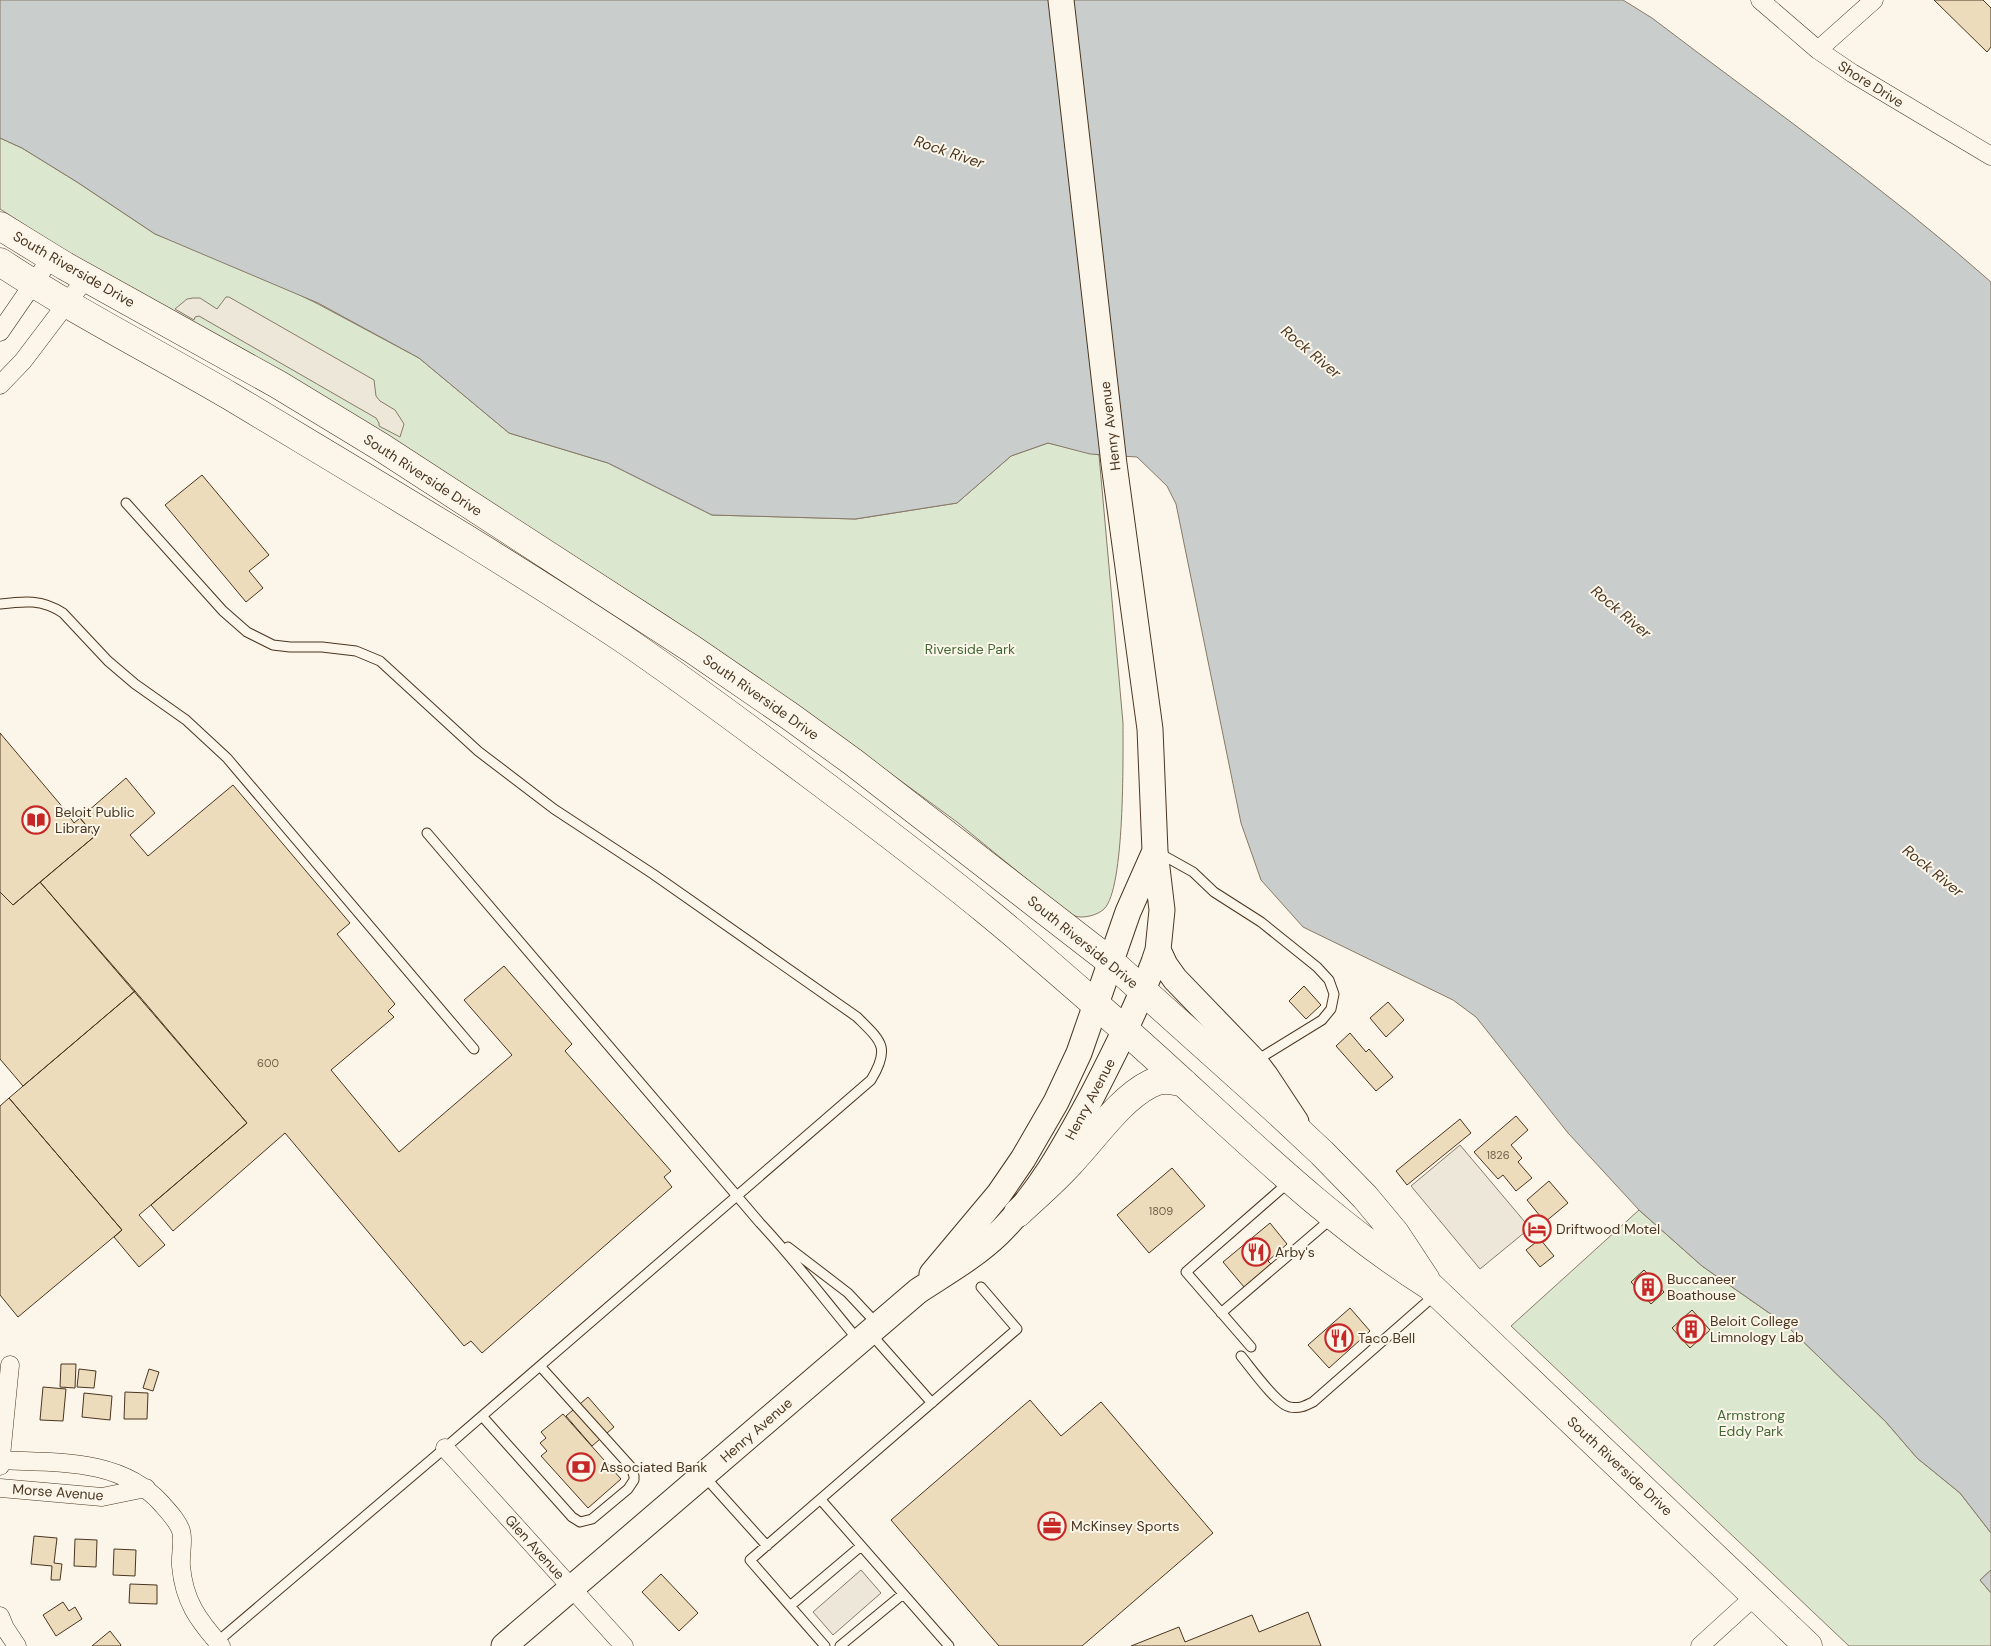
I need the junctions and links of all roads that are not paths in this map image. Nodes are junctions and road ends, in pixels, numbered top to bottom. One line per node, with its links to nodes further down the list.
1 (1061, 0): 17 (street, Henry Avenue)
2 (1760, 0): 4 (street, Shore Drive)
3 (1874, 0): 4 (street)
4 (1818, 50): 5 (street, Shore Drive)
5 (1991, 156)
6 (0, 226): 7 (main road, South Riverside Drive)
7 (51, 258): 9 (main road, South Riverside Drive); 10 (street)
8 (0, 262): 10 (main road, South Riverside Drive)
9 (86, 278): 11 (street); 19 (main road, South Riverside Drive)
10 (34, 283): 11 (main road, South Riverside Drive); 12 (street)
11 (66, 304): 13 (street); 21 (main road, South Riverside Drive)
12 (0, 332)
13 (0, 385)
14 (126, 503): 28 (lane)
15 (0, 604): 23 (lane)
16 (427, 833): 28 (lane)
17 (1155, 851): 18 (street, Henry Avenue); 19 (street, Henry Avenue); 24 (lane)
18 (1158, 950): 20 (street, Henry Avenue); 24 (street)
19 (1111, 962): 20 (main road, South Riverside Drive); 21 (street, Henry Avenue)
20 (1143, 991): 22 (street, Henry Avenue); 26 (main road, South Riverside Drive)
21 (1096, 1005): 22 (main road, South Riverside Drive); 34 (street, Henry Avenue)
22 (1125, 1030): 25 (main road, South Riverside Drive); 29 (street, Henry Avenue)
23 (474, 1049)
24 (1255, 1062): 26 (street)
25 (1184, 1084): 27 (main road, South Riverside Drive); 29 (main road)
26 (1305, 1137): 33 (main road, South Riverside Drive)
27 (1291, 1180): 30 (main road, South Riverside Drive); 35 (lane)
28 (736, 1195): 31 (lane); 40 (lane)
29 (1018, 1213): 34 (street, Henry Avenue)
30 (1334, 1216): 33 (main road, South Riverside Drive); 35 (lane)
31 (774, 1238): 36 (lane); 36 (lane)
32 (981, 1287): 41 (lane)
33 (1434, 1290): 38 (lane); 53 (main road, South Riverside Drive)
34 (918, 1291): 36 (street, Henry Avenue)
35 (1221, 1313): 37 (lane)
36 (869, 1333): 41 (lane); 45 (street, Henry Avenue)
37 (1251, 1348)
38 (1240, 1356)
39 (10, 1364): 44 (street)
40 (540, 1366): 42 (lane); 42 (lane)
41 (932, 1403): 48 (lane)
42 (482, 1416): 43 (lane)
43 (446, 1448): 51 (street, Glen Avenue); 56 (lane)
44 (0, 1462): 47 (street, Morse Avenue)
45 (704, 1475): 49 (lane); 51 (street, Henry Avenue)
46 (0, 1488): 47 (street, Morse Avenue)
47 (146, 1488): 56 (street, Morse Avenue)
48 (820, 1500): 49 (lane); 50 (lane)
49 (767, 1546): 54 (lane)
50 (861, 1546): 52 (lane); 54 (lane)
51 (572, 1588): 58 (street, Henry Avenue); 59 (street, Glen Avenue)
52 (903, 1594): 61 (lane); 62 (lane)
53 (1756, 1595): 63 (street); 64 (main road, South Riverside Drive)
54 (790, 1606): 60 (lane)
55 (0, 1616): 57 (street)
56 (219, 1644)
57 (17, 1646)
58 (504, 1646)
59 (624, 1646)
60 (825, 1646)
61 (840, 1646)
62 (949, 1646)
63 (1700, 1646)
64 (1808, 1646)

